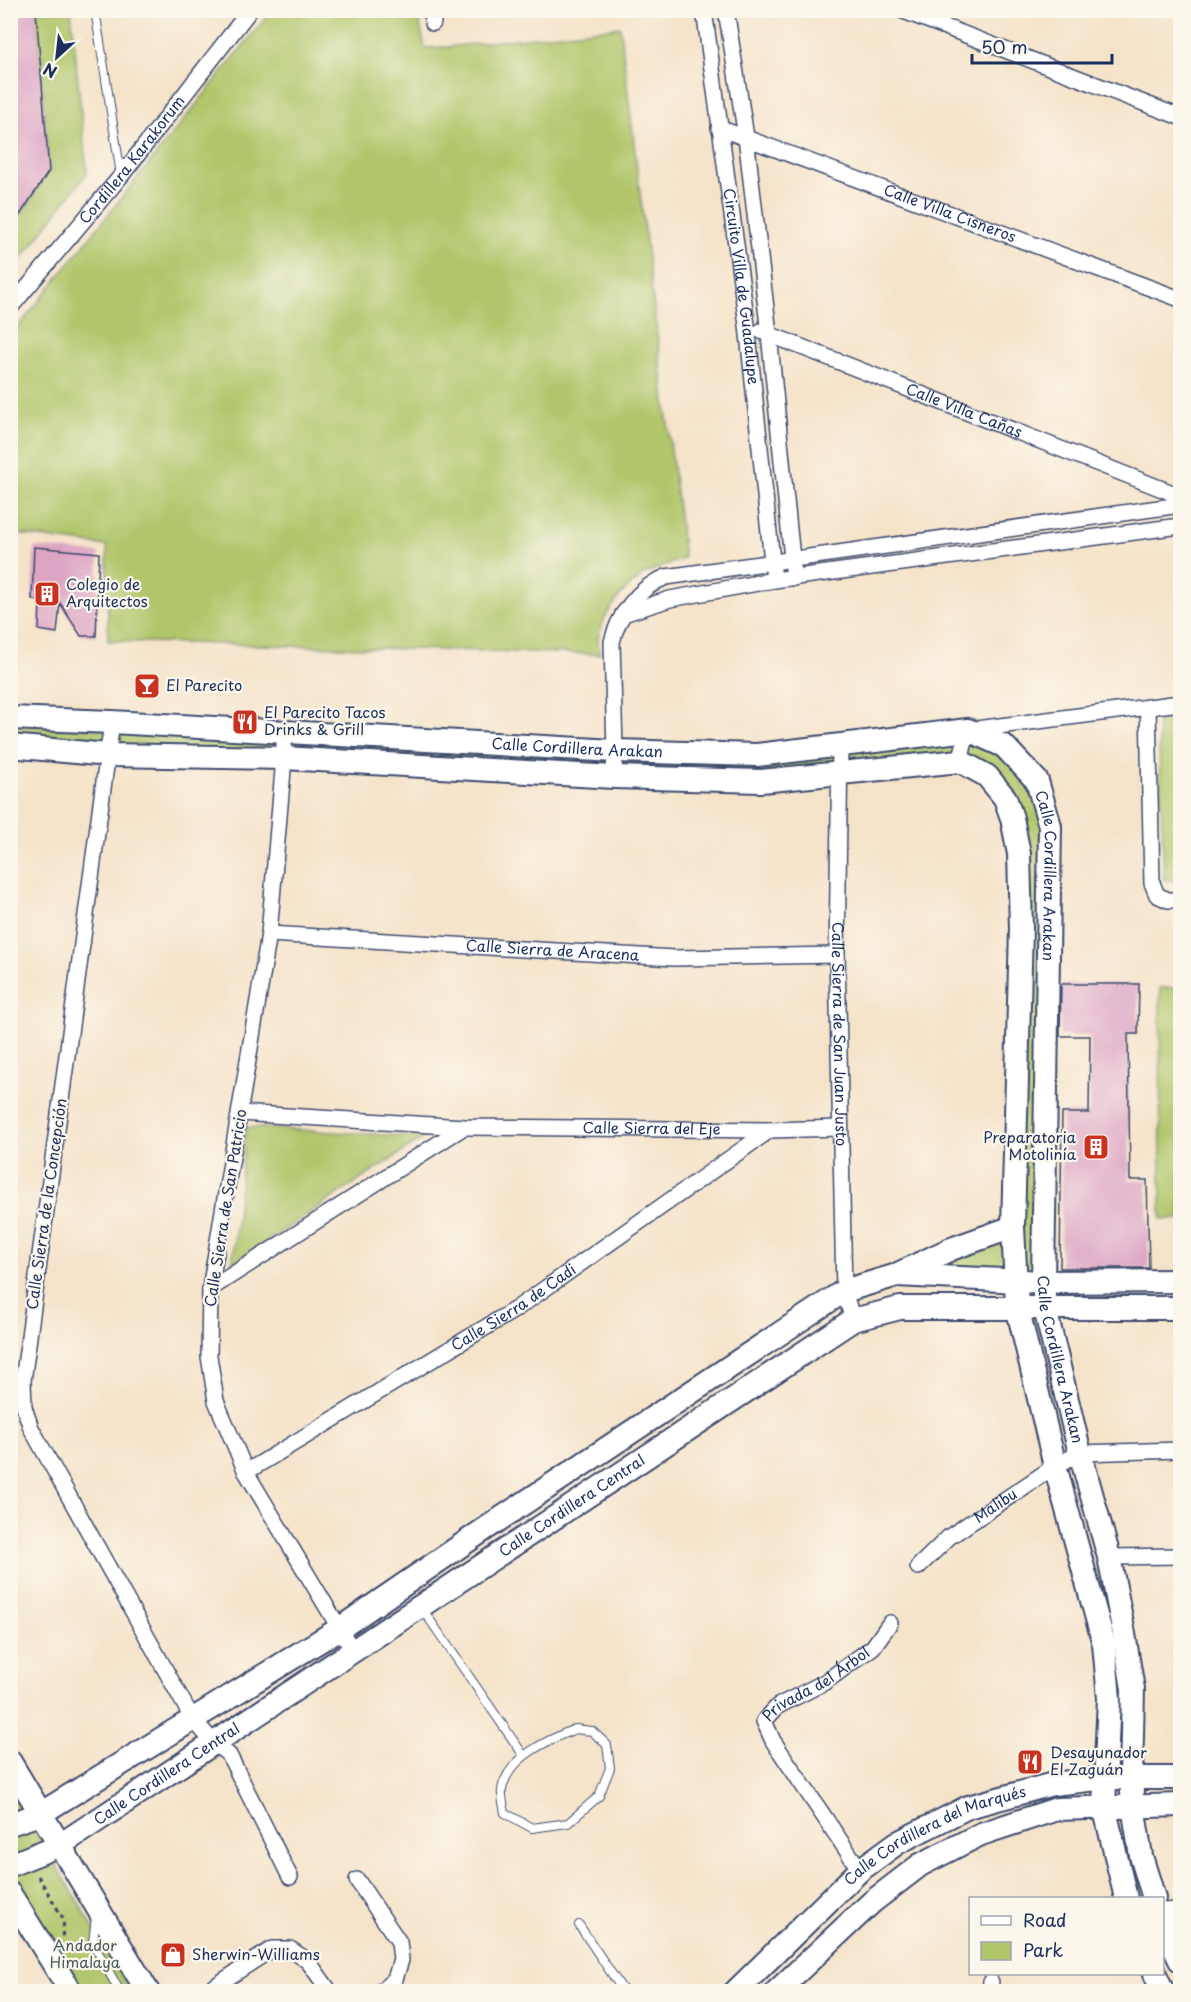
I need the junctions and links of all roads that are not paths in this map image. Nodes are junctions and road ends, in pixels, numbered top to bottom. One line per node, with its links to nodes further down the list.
1 (95, 10): 9 (lane)
2 (250, 10): 9 (street, Cordillera Karakorum)
3 (704, 10): 7 (street, Circuito Villa de Guadalupe)
4 (726, 10): 8 (street, Circuito Villa de Guadalupe)
5 (901, 10): 6 (street)
6 (1180, 117)
7 (719, 128): 8 (street, Calle Villa Cisneros); 12 (street, Circuito Villa de Guadalupe)
8 (746, 138): 10 (street, Calle Villa Cisneros); 13 (street, Circuito Villa de Guadalupe)
9 (121, 176): 11 (street, Cordillera Karakorum)
10 (1180, 299)
11 (10, 308)
12 (747, 325): 13 (street, Calle Villa Cañas); 18 (street, Circuito Villa de Guadalupe)
13 (769, 333): 14 (street, Calle Villa Cañas); 17 (street, Circuito Villa de Guadalupe)
14 (1180, 496)
15 (1180, 505): 17 (street)
16 (1180, 526): 19 (street)
17 (792, 560): 18 (street); 19 (street, Circuito Villa de Guadalupe)
18 (772, 563): 20 (street, Circuito Villa de Guadalupe); 21 (street)
19 (794, 578): 20 (street)
20 (774, 580): 21 (street)
21 (623, 614): 30 (street)
22 (1180, 703): 23 (street)
23 (1148, 707): 26 (street); 36 (street)
24 (10, 718): 25 (street, Calle Cordillera Arakan)
25 (112, 722): 27 (street, Calle Cordillera Arakan); 31 (street, Calle Sierra de la Concepción)
26 (968, 730): 29 (street, Calle Cordillera Arakan); 33 (street); 47 (street, Calle Cordillera Arakan)
27 (284, 732): 30 (street, Calle Cordillera Arakan); 32 (street, Calle Sierra de San Patricio)
28 (10, 746): 31 (street, Calle Cordillera Arakan)
29 (840, 746): 30 (street, Calle Cordillera Arakan); 34 (street, Calle Sierra de San Juan Justo)
30 (615, 751): 35 (street)
31 (108, 755): 32 (street, Calle Cordillera Arakan); 67 (street, Calle Sierra de la Concepción)
32 (284, 758): 35 (street, Calle Cordillera Arakan); 37 (street, Calle Sierra de San Patricio)
33 (960, 761): 34 (street, Calle Cordillera Arakan); 43 (street, Calle Cordillera Arakan)
34 (840, 773): 35 (street, Calle Cordillera Arakan); 38 (street, Calle Sierra de San Juan Justo)
35 (614, 777)
36 (1180, 900)
37 (268, 934): 38 (street, Calle Sierra de Aracena); 39 (street, Calle Sierra de San Patricio)
38 (837, 955): 41 (street, Calle Sierra de San Juan Justo)
39 (240, 1113): 40 (street, Calle Sierra del Eje); 48 (street, Calle Sierra de San Patricio)
40 (464, 1127): 42 (street, Calle Sierra del Eje); 48 (street)
41 (840, 1128): 42 (street, Calle Sierra del Eje); 49 (street, Calle Sierra de San Juan Justo)
42 (770, 1130): 57 (street, Calle Sierra de Cadi)
43 (1013, 1227): 44 (street); 45 (street, Calle Cordillera Arakan)
44 (897, 1275): 45 (street, Calle Cordillera Central); 49 (street, Calle Cordillera Central)
45 (1015, 1281): 47 (street, Calle Cordillera Central); 50 (street, Calle Cordillera Arakan)
46 (1180, 1281): 47 (street, Calle Cordillera Central)
47 (1043, 1282): 52 (street, Calle Cordillera Arakan)
48 (210, 1289): 57 (street, Calle Sierra de San Patricio)
49 (844, 1291): 53 (street, Calle Sierra de San Juan Justo); 58 (street, Calle Cordillera Central)
50 (1017, 1306): 52 (street, Calle Cordillera Central); 53 (street, Calle Cordillera Central); 56 (street, Calle Cordillera Arakan)
51 (1180, 1308): 52 (street, Calle Cordillera Central)
52 (1045, 1309): 55 (street, Calle Cordillera Arakan)
53 (853, 1320): 59 (street, Calle Cordillera Central)
54 (1180, 1450): 55 (street)
55 (1080, 1453): 56 (street, Malibu); 61 (street, Calle Cordillera Arakan)
56 (1055, 1466): 62 (street, Malibu); 71 (street, Calle Cordillera Arakan)
57 (246, 1472): 65 (street, Calle Sierra de San Patricio)
58 (485, 1529): 59 (street); 65 (street, Calle Cordillera Central)
59 (500, 1553): 63 (street, Calle Cordillera Central)
60 (1180, 1556): 61 (street)
61 (1109, 1557): 73 (street, Calle Cordillera Arakan)
62 (918, 1567)
63 (421, 1606): 66 (street, Calle Cordillera Central); 69 (lane)
64 (890, 1623): 81 (street, Privada del Árbol)
65 (339, 1629): 66 (street, Calle Sierra de San Patricio); 67 (street, Calle Cordillera Central)
66 (353, 1651): 68 (street, Calle Cordillera Central)
67 (192, 1718): 68 (street, Calle Sierra de la Concepción); 77 (street, Calle Cordillera Central)
68 (213, 1742): 79 (street, Calle Cordillera Central); 82 (street, Calle Sierra de la Concepción)
69 (524, 1756): 69 (lane)
70 (10, 1762): 77 (street)
71 (1106, 1778): 73 (street, Calle Cordillera del Marqués); 75 (street, Calle Cordillera Arakan); 81 (street, Calle Cordillera del Marqués)
72 (1180, 1778): 73 (street, Calle Cordillera del Marqués)
73 (1131, 1779): 76 (street, Calle Cordillera Arakan)
74 (1180, 1805): 76 (street, Calle Cordillera del Marqués)
75 (1104, 1806): 76 (street, Calle Cordillera del Marqués); 85 (street, Calle Cordillera Arakan); 102 (street, Calle Cordillera del Marqués)
76 (1132, 1806): 86 (street, Calle Cordillera Arakan)
77 (40, 1814): 78 (street, Calle Cordillera Central); 79 (street)
78 (10, 1824)
79 (60, 1845): 80 (street, Calle Cordillera Central); 87 (street)
80 (19, 1862)
81 (860, 1870): 94 (street, Calle Cordillera del Marqués)
82 (290, 1877)
83 (357, 1880): 100 (street)
84 (10, 1894): 95 (street)
85 (1126, 1897)
86 (1153, 1897)
87 (97, 1906): 96 (lane); 97 (street)
88 (1180, 1910): 89 (street)
89 (1164, 1911)
90 (579, 1925): 101 (lane)
91 (1164, 1926): 92 (street)
92 (1180, 1960)
93 (1155, 1975): 103 (street)
94 (738, 1991)
95 (71, 1992)
96 (120, 1992)
97 (148, 1992)
98 (206, 1992): 99 (street)
99 (330, 1992)
100 (380, 1992)
101 (624, 1992)
102 (776, 1992)
103 (1163, 1992)

